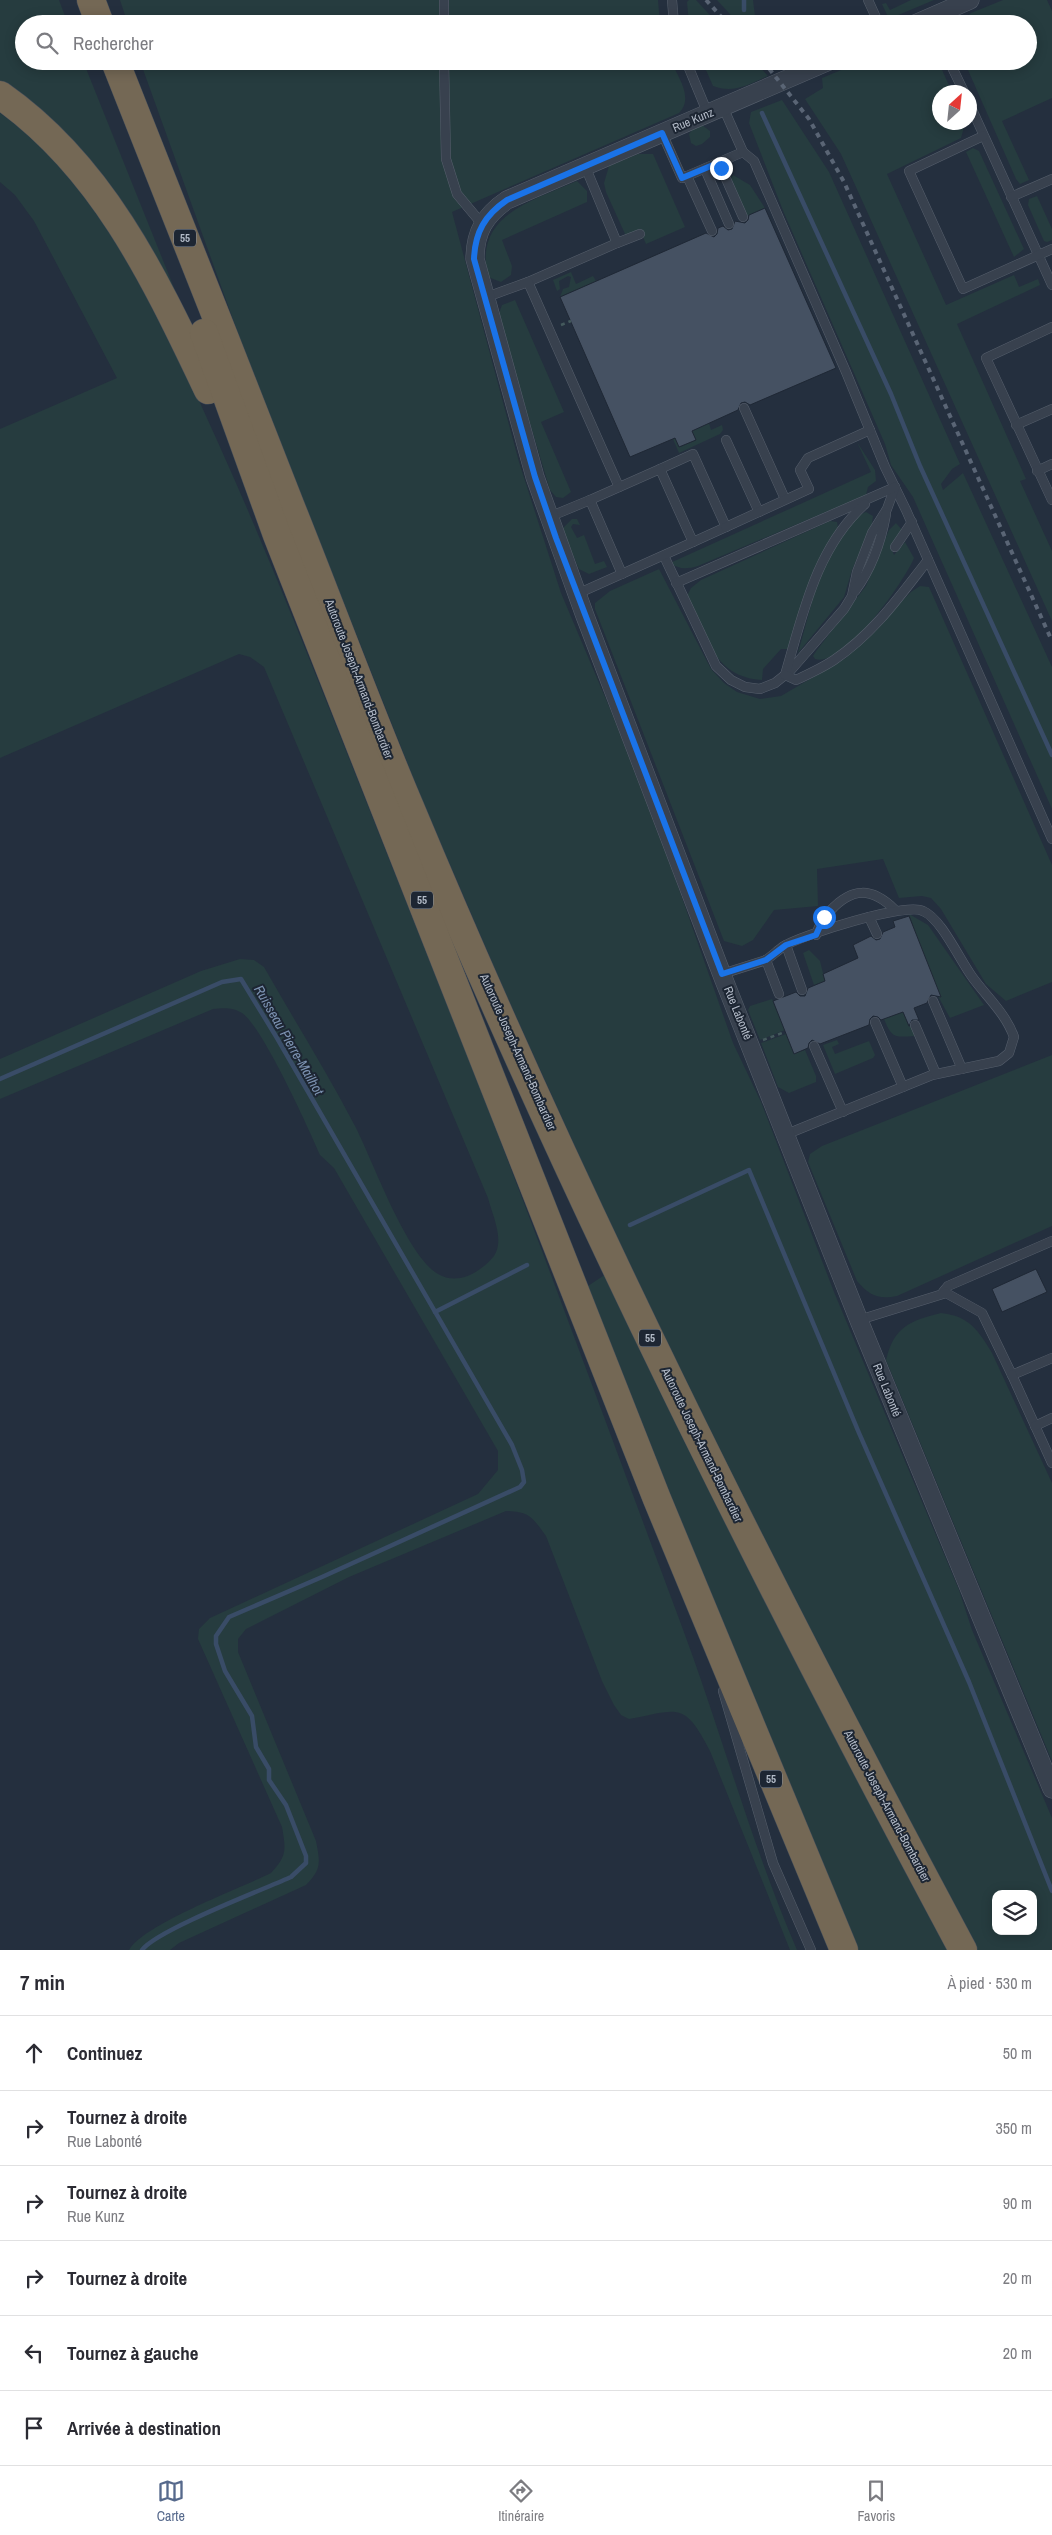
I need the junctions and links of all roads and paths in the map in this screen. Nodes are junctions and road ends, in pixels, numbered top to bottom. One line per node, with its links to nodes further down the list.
1 (74, 0): 8 (highway)
2 (91, 0): 9 (highway)
3 (104, 0): 10 (highway)
4 (444, 0): 11 (lane)
5 (672, 0): 12 (lane)
6 (868, 0): 13 (lane)
7 (970, 0): 14 (street)
8 (80, 15)
9 (97, 15)
10 (108, 15)
11 (444, 15)
12 (673, 15)
13 (875, 15)
14 (940, 15)
15 (101, 70): 66 (highway)
16 (118, 70): 26 (highway)
17 (124, 70): 26 (highway)
18 (444, 70): 37 (lane)
19 (692, 70): 24 (lane)
20 (808, 70): 24 (street, Rue Kunz)
21 (953, 70): 22 (lane)
22 (961, 85)
23 (0, 95): 66 (highway)
24 (716, 110): 27 (street, Rue Kunz); 29 (lane)
25 (977, 122): 28 (lane)
26 (139, 123): 110 (highway, Autoroute Joseph-Armand-Bombardier / 55)
27 (662, 133): 31 (street, Rue Kunz); 33 (lane)
28 (983, 136): 35 (lane); 43 (lane)
29 (742, 152): 30 (lane); 51 (lane)
30 (718, 163): 32 (lane); 36 (lane)
31 (585, 166): 37 (street, Rue Kunz); 41 (lane)
32 (705, 169): 33 (lane); 38 (lane)
33 (687, 176): 39 (lane)
34 (1052, 179): 35 (lane)
35 (1011, 197): 43 (lane)
36 (743, 217)
37 (482, 224): 46 (street, Rue Labonté)
38 (729, 224)
39 (712, 231)
40 (640, 234): 41 (lane)
41 (617, 243): 44 (lane)
42 (1052, 249): 43 (lane)
43 (1038, 256): 45 (lane)
44 (528, 282): 46 (lane); 56 (lane)
45 (1052, 285)
46 (484, 298): 63 (street, Rue Labonté)
47 (1052, 327): 50 (lane)
48 (744, 408): 59 (lane)
49 (1052, 409): 50 (lane)
50 (1016, 425): 55 (lane)
51 (870, 430): 57 (lane); 59 (lane)
52 (726, 440): 62 (lane)
53 (1052, 464): 55 (lane)
54 (660, 469): 56 (lane); 65 (lane); 67 (lane)
55 (1037, 471): 61 (lane)
56 (619, 487): 60 (lane)
57 (895, 487): 58 (lane); 64 (lane); 74 (lane)
58 (872, 497): 72 (lane); 74 (lane)
59 (785, 499): 62 (lane)
60 (590, 500): 63 (lane); 71 (lane)
61 (1052, 500)
62 (759, 512): 65 (lane)
63 (549, 517): 73 (street, Rue Labonté)
64 (912, 522): 68 (lane); 70 (lane)
65 (726, 527): 67 (lane)
66 (277, 535): 104 (highway, Autoroute Joseph-Armand-Bombardier / 55)
67 (692, 542): 69 (lane)
68 (895, 548)
69 (664, 556): 71 (lane); 72 (lane)
70 (928, 560): 74 (lane); 75 (lane)
71 (622, 574): 73 (lane)
72 (676, 583): 74 (lane)
73 (577, 594): 82 (street, Rue Labonté)
74 (785, 675)
75 (1052, 839)
76 (894, 910): 77 (lane); 79 (lane); 91 (lane)
77 (869, 917): 78 (lane); 79 (lane)
78 (876, 934)
79 (816, 935): 80 (lane)
80 (786, 945): 81 (lane); 83 (lane)
81 (766, 960): 82 (lane); 84 (lane)
82 (722, 974): 95 (street, Rue Labonté)
83 (802, 990)
84 (779, 994)
85 (933, 1001): 91 (lane)
86 (875, 1022): 93 (lane)
87 (915, 1025): 92 (lane)
88 (785, 1032): 89 (path)
89 (762, 1041)
90 (814, 1046): 94 (lane)
91 (962, 1069): 92 (lane)
92 (936, 1074): 93 (lane)
93 (903, 1087): 94 (lane)
94 (843, 1112): 95 (lane)
95 (786, 1134): 98 (street, Rue Labonté)
96 (1052, 1241): 97 (lane)
97 (943, 1292): 98 (lane); 100 (lane)
98 (859, 1320): 107 (street, Rue Labonté)
99 (1052, 1358): 100 (lane)
100 (1012, 1375): 102 (lane)
101 (1052, 1418): 102 (lane)
102 (1035, 1426): 103 (lane)
103 (1052, 1463)
104 (700, 1607): 105 (lane); 109 (highway, Autoroute Joseph-Armand-Bombardier / 55)
105 (719, 1674)
106 (721, 1684): 108 (lane)
107 (1052, 1789)
108 (811, 1950)
109 (844, 1950)
110 (963, 1950)

